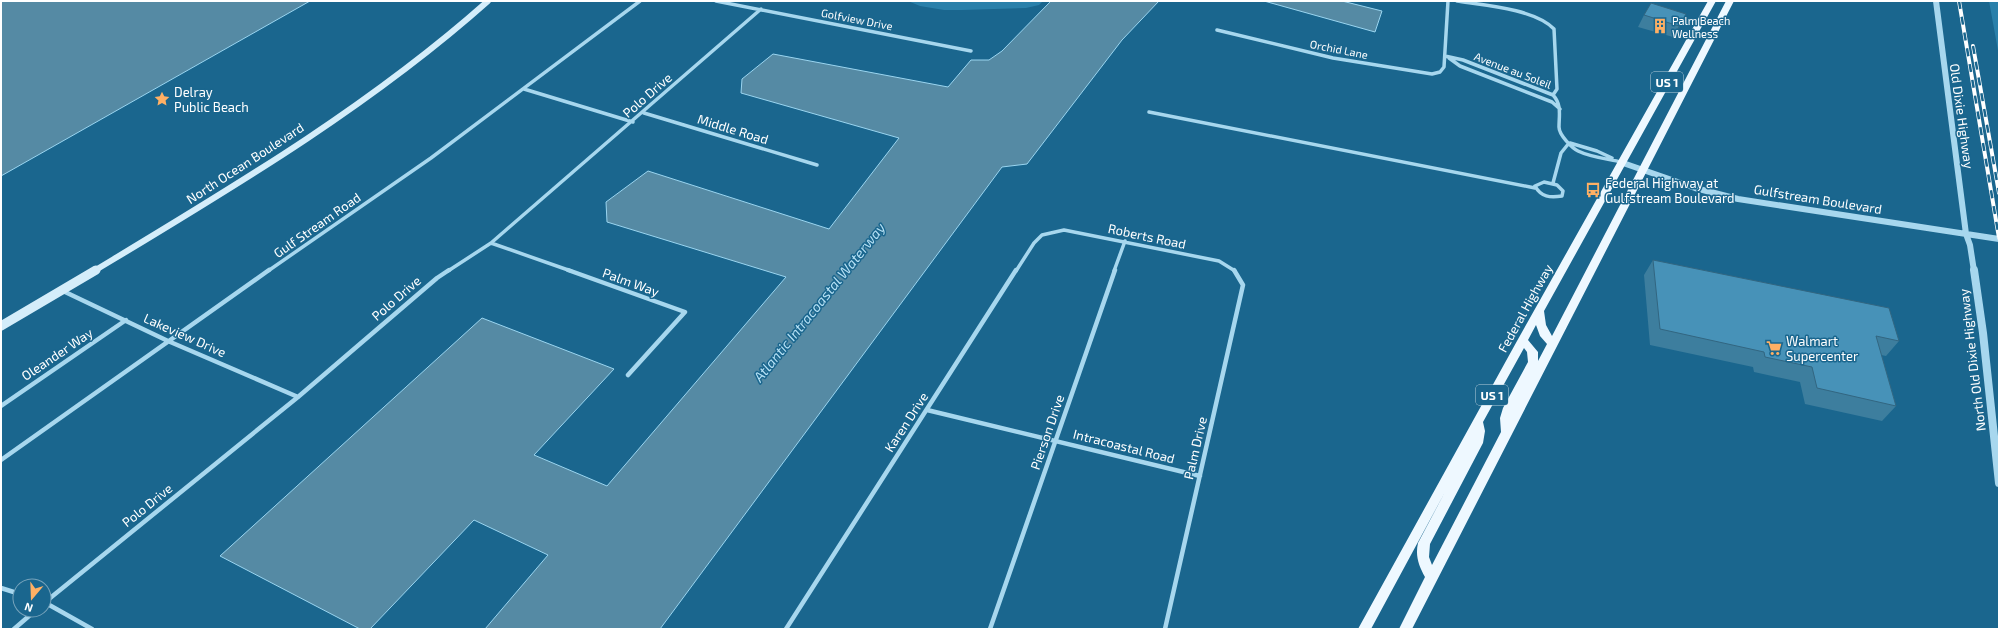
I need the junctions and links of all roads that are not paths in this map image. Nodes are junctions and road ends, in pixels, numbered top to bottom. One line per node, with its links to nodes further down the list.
1 (488, 1): 36 (main road, North Ocean Boulevard)
2 (640, 1): 17 (street, Gulf Stream Road)
3 (716, 1): 9 (street, Golfview Drive)
4 (1448, 1): 16 (street)
5 (1457, 1): 18 (street)
6 (1712, 1): 10 (main road, Federal Highway / US 1)
7 (1730, 1): 12 (main road, US 1)
8 (1936, 1): 30 (street, Old Dixie Highway)
9 (761, 10): 15 (street, Golfview Drive); 21 (street, Polo Drive)
10 (1706, 12): 11 (main road, Federal Highway / US 1); 12 (main road)
11 (1699, 24): 14 (main road); 24 (main road, Federal Highway / US 1)
12 (1717, 25): 14 (main road, US 1)
13 (1217, 30): 16 (street, Orchid Lane)
14 (1708, 42): 26 (main road, US 1)
15 (971, 51)
16 (1445, 56): 18 (street, Avenue au Soleil); 19 (street, Avenue au Soleil)
17 (524, 89): 22 (street); 40 (street, Gulf Stream Road)
18 (1553, 95): 19 (street, Avenue au Soleil)
19 (1560, 109): 23 (street)
20 (1149, 112): 28 (street)
21 (644, 113): 22 (street, Polo Drive); 25 (street, Middle Road)
22 (633, 122): 33 (street, Polo Drive)
23 (1569, 143): 24 (street); 27 (street)
24 (1623, 163): 26 (street, Gulfstream Boulevard); 37 (main road, Federal Highway / US 1)
25 (817, 165)
26 (1642, 169): 30 (street, Gulfstream Boulevard); 42 (main road, US 1)
27 (1553, 183): 28 (street); 28 (street)
28 (1535, 188)
29 (1049, 232): 32 (street, Roberts Road); 46 (street, Karen Drive)
30 (1966, 234): 31 (street); 34 (street); 52 (street, North Old Dixie Highway)
31 (1999, 239)
32 (1125, 241): 35 (street, Roberts Road); 49 (street, Pierson Drive)
33 (491, 243): 43 (street, Palm Way); 44 (street, Polo Drive)
34 (1999, 244)
35 (1238, 273): 51 (street, Palm Drive)
36 (63, 291): 38 (street, Lakeview Drive); 39 (main road, North Ocean Boulevard)
37 (1539, 311): 41 (main road, Federal Highway / US 1); 42 (main road)
38 (126, 320): 40 (street, Lakeview Drive); 45 (street, Oleander Way)
39 (1, 326)
40 (168, 341): 44 (street, Lakeview Drive); 50 (street, Gulf Stream Road)
41 (1522, 341): 47 (main road, Federal Highway / US 1); 48 (main road)
42 (1554, 344): 48 (main road, US 1)
43 (628, 375)
44 (298, 397): 56 (street, Polo Drive)
45 (1, 406)
46 (927, 410): 49 (street, Intracoastal Road); 61 (street, Karen Drive)
47 (1478, 422): 53 (main road); 64 (main road, Federal Highway / US 1)
48 (1507, 433): 53 (main road, US 1)
49 (1056, 440): 51 (street, Intracoastal Road); 62 (street, Pierson Drive)
50 (1, 460)
51 (1200, 476): 63 (street, Palm Drive)
52 (1999, 483)
53 (1432, 577): 65 (main road, US 1)
54 (1, 588): 55 (street)
55 (12, 591)
56 (52, 597)
57 (52, 607): 60 (street)
58 (27, 618): 59 (street)
59 (14, 629)
60 (92, 629)
61 (786, 629)
62 (990, 629)
63 (1165, 629)
64 (1364, 629)
65 (1405, 629)

